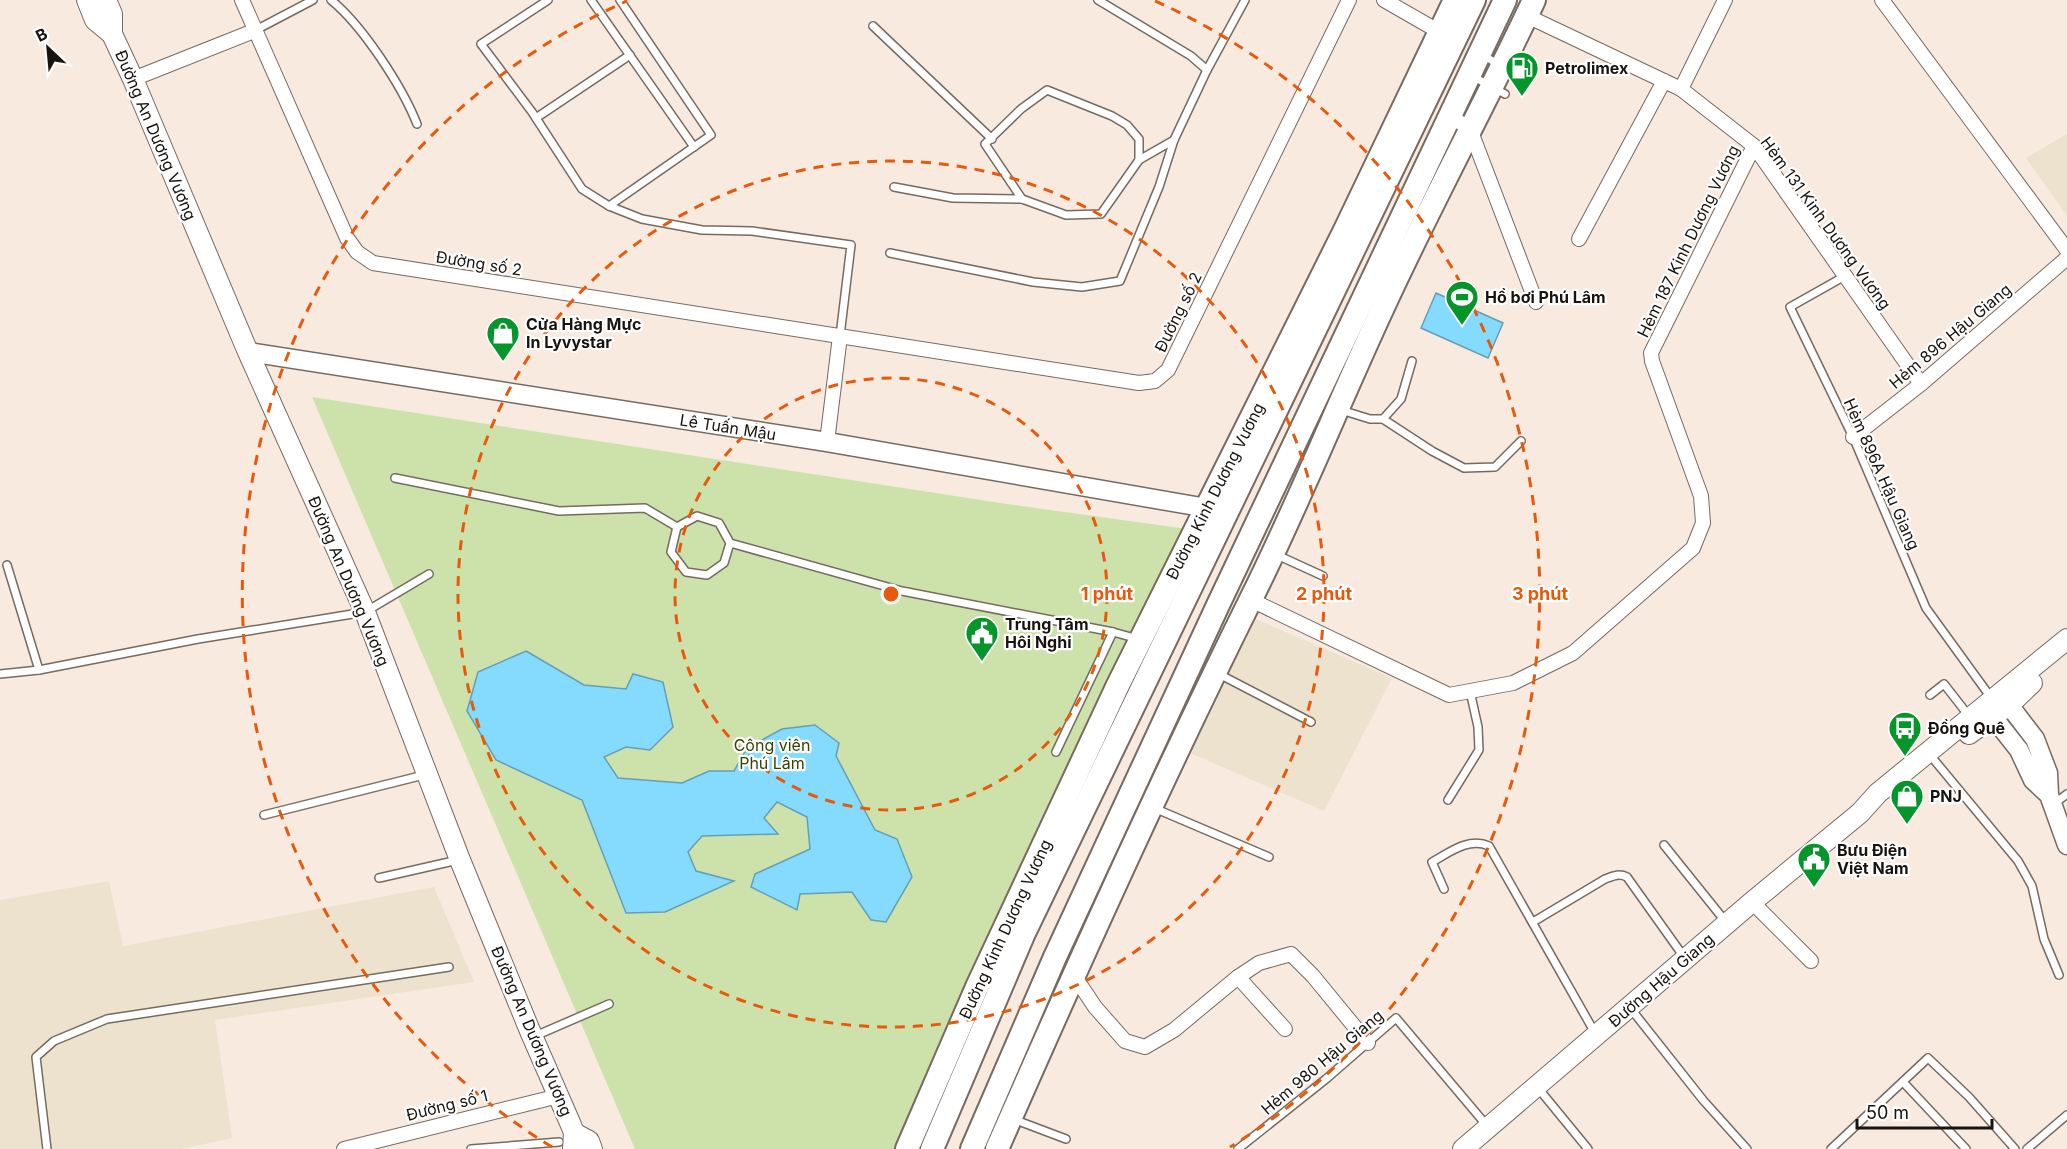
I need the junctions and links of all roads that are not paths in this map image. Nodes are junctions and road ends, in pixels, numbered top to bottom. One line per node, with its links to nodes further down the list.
1 (87, 0): 21 (main road, Đường An Dương Vương)
2 (106, 0): 21 (main road, Đường An Dương Vương)
3 (242, 0): 20 (street, Đường số 2)
4 (313, 0): 20 (lane)
5 (331, 0): 33 (lane)
6 (548, 0): 32 (lane)
7 (591, 0): 24 (lane)
8 (620, 0): 38 (lane)
9 (1098, 0): 25 (lane)
10 (1245, 0): 25 (lane)
11 (1349, 0): 49 (street, Đường số 2)
12 (1384, 0): 22 (street)
13 (1455, 0): 22 (main road, Đường Kinh Dương Vương)
14 (1474, 0): 22 (main road, Đường Kinh Dương Vương)
15 (1505, 0): 23 (main road)
16 (1725, 0): 30 (street)
17 (1882, 0): 44 (street)
18 (1530, 8): 28 (main road); 29 (street, Hẻm 131 Kinh Dương Vương)
19 (873, 26): 35 (lane)
20 (254, 31): 27 (street); 49 (street, Đường số 2)
21 (112, 34): 27 (main road, Đường An Dương Vương)
22 (1447, 36): 59 (main road, Đường Kinh Dương Vương); 60 (main road, Đường Kinh Dương Vương)
23 (1479, 54): 26 (main road); 28 (lane)
24 (630, 55): 32 (lane); 38 (lane)
25 (1207, 70): 36 (lane)
26 (1469, 75): 28 (lane); 31 (main road)
27 (134, 79): 50 (main road, Đường An Dương Vương)
28 (1504, 80): 34 (main road)
29 (1664, 81): 30 (street, Hẻm 131 Kinh Dương Vương); 43 (street)
30 (1681, 89): 37 (street, Hẻm 131 Kinh Dương Vương)
31 (1450, 116): 34 (street); 74 (main road)
32 (536, 118): 42 (lane)
33 (417, 124)
34 (1470, 129): 48 (street); 53 (main road)
35 (992, 139): 39 (lane); 41 (lane)
36 (1174, 141): 39 (lane); 45 (lane)
37 (1754, 146): 47 (street, Hẻm 131 Kinh Dương Vương); 78 (street, Hẻm 187 Kinh Dương Vương)
38 (694, 147): 42 (lane)
39 (1139, 160): 41 (lane)
40 (894, 187): 41 (lane)
41 (1022, 199)
42 (609, 206): 49 (lane)
43 (1579, 239)
44 (2067, 250)
45 (890, 253)
46 (2067, 258): 52 (street, Hẻm 896 Hậu Giang)
47 (1845, 276): 52 (street, Hẻm 131 Kinh Dương Vương); 55 (lane, Hẻm 896A Hậu Giang)
48 (1536, 302)
49 (840, 336): 57 (street)
50 (248, 352): 57 (street, Lê Tuấn Mậu); 68 (main road, Đường An Dương Vương)
51 (1412, 361): 54 (lane)
52 (1921, 384): 55 (street, Hẻm 896 Hậu Giang)
53 (1339, 410): 54 (lane); 63 (main road)
54 (1383, 419): 56 (lane)
55 (1853, 437): 80 (lane, Hẻm 896A Hậu Giang)
56 (1521, 441)
57 (827, 442): 59 (street, Lê Tuấn Mậu)
58 (394, 478): 61 (lane)
59 (1207, 508): 60 (main road); 71 (main road, Đường Kinh Dương Vương)
60 (1229, 511): 72 (main road, Đường Kinh Dương Vương)
61 (677, 527): 62 (lane); 62 (lane)
62 (730, 543): 69 (lane)
63 (1272, 553): 66 (lane); 67 (main road)
64 (7, 565): 75 (lane)
65 (429, 574): 68 (lane)
66 (1323, 576)
67 (1251, 600): 76 (main road); 78 (street, Hẻm 187 Kinh Dương Vương)
68 (365, 612): 75 (lane); 85 (main road, Đường An Dương Vương)
69 (1113, 632): 71 (lane); 83 (lane)
70 (2067, 639): 80 (main road, Đường Hậu Giang)
71 (1140, 640): 72 (main road); 124 (main road, Đường Kinh Dương Vương)
72 (1163, 650): 74 (main road); 125 (main road, Đường Kinh Dương Vương)
73 (2067, 655): 80 (main road, Đường Hậu Giang)
74 (1192, 662): 76 (main road); 126 (main road)
75 (39, 670): 77 (lane)
76 (1215, 672): 82 (lane); 88 (main road)
77 (0, 674)
78 (1470, 691): 87 (lane)
79 (1930, 695): 81 (lane)
80 (1998, 707): 81 (main road, Đường Hậu Giang); 84 (main road, Đường Hậu Giang); 86 (street)
81 (1970, 718): 89 (main road, Đường Hậu Giang)
82 (1311, 722)
83 (1056, 752)
84 (1935, 761): 89 (main road, Đường Hậu Giang); 104 (lane)
85 (427, 774): 90 (lane); 94 (main road, Đường An Dương Vương)
86 (2056, 798): 91 (street)
87 (1448, 800)
88 (1152, 807): 93 (lane); 103 (main road)
89 (1860, 813): 97 (main road, Đường Hậu Giang)
90 (264, 815)
91 (2066, 841)
92 (1664, 845): 99 (lane)
93 (1269, 857)
94 (460, 860): 95 (lane); 110 (main road, Đường An Dương Vương)
95 (379, 878)
96 (1444, 889): 98 (lane)
97 (1752, 902): 99 (main road, Đường Hậu Giang); 101 (street)
98 (1533, 922): 100 (lane); 109 (lane)
99 (1727, 923): 100 (main road, Đường Hậu Giang)
100 (1685, 959): 107 (main road, Đường Hậu Giang)
101 (1810, 961)
102 (450, 967): 120 (lane)
103 (1073, 974): 105 (street); 116 (main road)
104 (2059, 975)
105 (1238, 977): 108 (street); 111 (street)
106 (609, 1004): 110 (lane)
107 (1629, 1007): 109 (main road, Đường Hậu Giang); 131 (lane)
108 (1285, 1029)
109 (1596, 1035): 113 (main road, Đường Hậu Giang)
110 (533, 1037): 114 (main road, Đường An Dương Vương)
111 (1368, 1043): 117 (lane, Hẻm 980 Hậu Giang); 128 (lane, Hẻm 980 Hậu Giang)
112 (1903, 1082): 132 (lane); 133 (lane); 134 (lane)
113 (1536, 1086): 117 (main road, Đường Hậu Giang); 130 (lane)
114 (559, 1096): 119 (main road, Đường An Dương Vương); 121 (street, Đường số 1)
115 (2067, 1115): 135 (lane)
116 (1011, 1118): 118 (lane); 127 (main road)
117 (1488, 1128): 129 (main road, Đường Hậu Giang)
118 (1066, 1139)
119 (569, 1141): 122 (lane); 123 (main road, Đường An Dương Vương)
120 (47, 1149)
121 (344, 1149)
122 (471, 1149)
123 (592, 1149)
124 (907, 1149)
125 (932, 1149)
126 (972, 1149)
127 (997, 1149)
128 (1238, 1149)
129 (1463, 1149)
130 (1588, 1149)
131 (1747, 1149)
132 (1831, 1149)
133 (1966, 1149)
134 (2015, 1149)
135 (2027, 1149)

